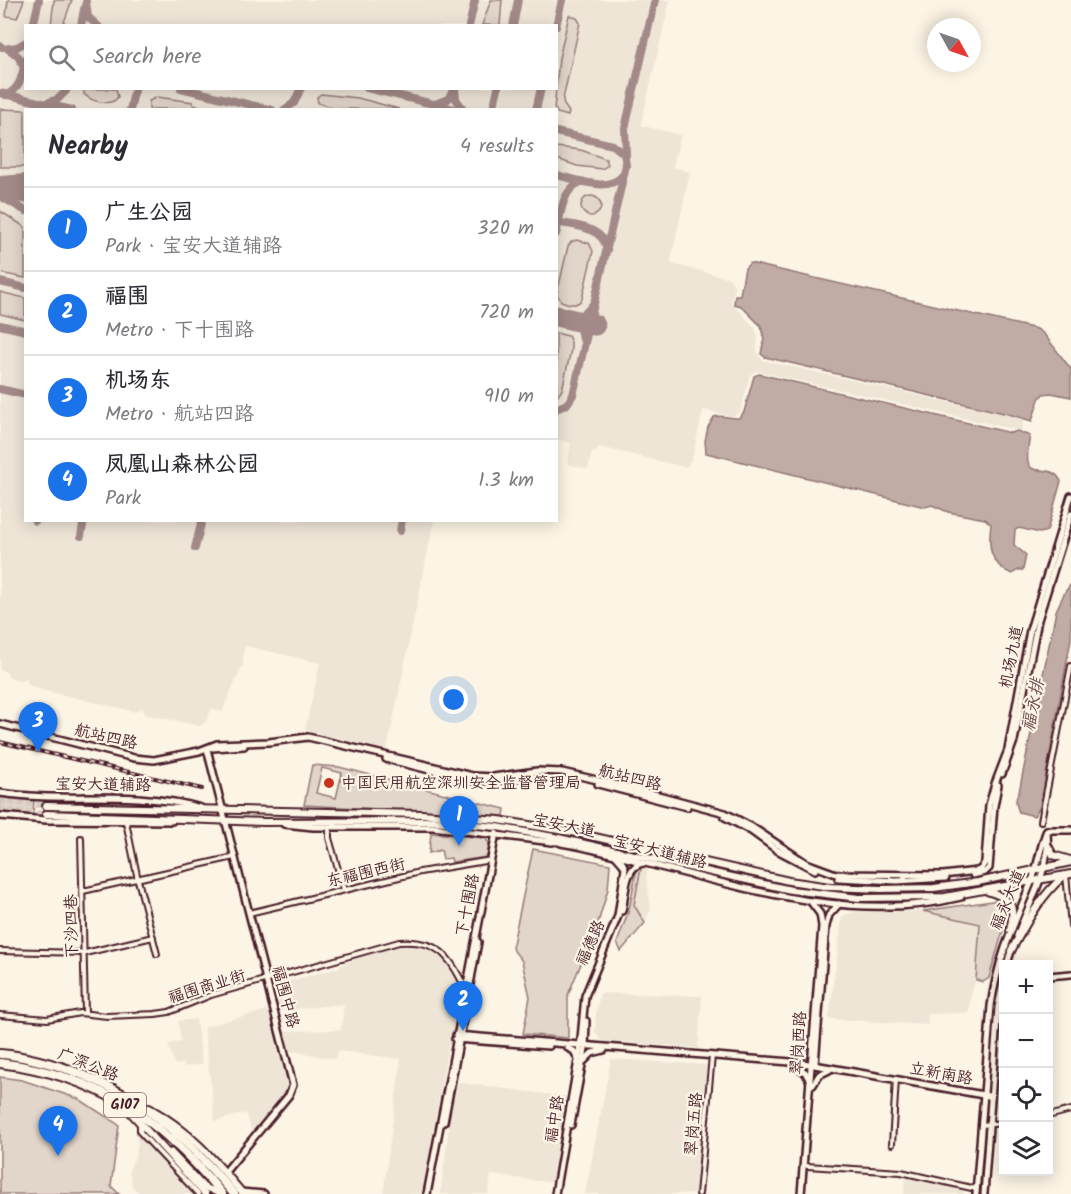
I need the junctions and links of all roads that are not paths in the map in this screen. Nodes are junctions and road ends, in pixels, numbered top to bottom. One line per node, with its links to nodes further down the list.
1 (1071, 496): 17 (main road, 机场九道)
2 (1071, 514): 17 (main road, 机场九道)
3 (1071, 666): 14 (street)
4 (0, 727): 5 (main road, 航站四路)
5 (207, 748): 9 (main road, 福围中路); 17 (main road, 航站四路)
6 (0, 794): 8 (main road, 宝安大道辅路)
7 (46, 806): 8 (main road, 宝安大道)
8 (206, 809): 9 (main road, 宝安大道)
9 (222, 809): 13 (main road, 福围中路); 19 (main road, 宝安大道)
10 (46, 814): 12 (main road, 宝安大道)
11 (0, 816): 15 (main road)
12 (187, 820): 13 (main road, 宝安大道); 15 (main road)
13 (225, 821): 16 (main road, 宝安大道); 27 (main road, 福围中路)
14 (1041, 821)
15 (126, 822): 35 (street)
16 (264, 822): 18 (main road, 宝安大道辅路); 19 (main road, 宝安大道)
17 (990, 824)
18 (329, 827): 19 (main road, 宝安大道辅路); 40 (street)
19 (498, 828): 23 (main road, 宝安大道辅路); 24 (main road, 宝安大道); 28 (main road, 下十围路); 32 (main road, 宝安大道); 64 (main road, 下十围路)
20 (1047, 830): 21 (main road); 25 (main road, 福永大道); 32 (main road, 福永大道)
21 (1071, 830)
22 (81, 838): 39 (street, 下沙四巷)
23 (549, 842): 24 (main road); 26 (main road, 宝安大道辅路)
24 (584, 843): 42 (main road, 宝安大道)
25 (1047, 844): 29 (main road); 31 (main road, 福永大道)
26 (612, 855): 30 (main road, 宝安大道辅路); 34 (main road)
27 (234, 857): 35 (street); 45 (main road, 福围中路)
28 (491, 860): 40 (street, 东福围西街); 59 (main road, 下十围路)
29 (1071, 861): 31 (main road, 宝安大道)
30 (645, 863): 34 (main road); 43 (main road, 宝安大道辅路)
31 (1044, 868): 32 (main road, 宝安大道); 36 (main road, 福永大道)
32 (1036, 870): 37 (main road, 福永大道)
33 (1069, 874): 36 (main road, 宝安大道); 38 (street); 50 (main road)
34 (626, 878): 63 (main road, 福德路)
35 (138, 880): 39 (street); 48 (street)
36 (1040, 881): 37 (main road, 宝安大道); 50 (main road, 福永大道)
37 (1031, 882): 41 (main road, 宝安大道); 47 (main road, 福永大道)
38 (1069, 889): 46 (street)
39 (83, 891): 51 (street, 下沙四巷)
40 (344, 891): 45 (street, 东福围西街)
41 (987, 891): 42 (main road, 宝安大道); 47 (main road)
42 (975, 893): 44 (main road, 宝安大道辅路)
43 (807, 900): 44 (main road, 宝安大道辅路); 67 (main road, 翠岗西路)
44 (839, 904): 67 (main road, 翠岗西路)
45 (249, 913): 56 (main road, 福围中路)
46 (1071, 925)
47 (1010, 930): 58 (main road, 福永大道)
48 (153, 937): 51 (street); 52 (street)
49 (0, 951): 51 (street)
50 (1011, 951): 53 (main road, 福永大道)
51 (85, 953): 61 (street, 下沙四巷)
52 (157, 954)
53 (1008, 960)
54 (1071, 975): 55 (main road)
55 (1053, 976)
56 (267, 981): 59 (street, 福围商业街); 61 (street, 福围商业街); 92 (main road, 福围中路)
57 (999, 983): 58 (main road)
58 (994, 985): 79 (main road, 福永大道)
59 (465, 988): 64 (main road, 下十围路)
60 (999, 1002): 80 (main road)
61 (85, 1013): 62 (street, 福围商业街)
62 (0, 1016)
63 (584, 1027): 65 (main road); 66 (main road, 福德路); 68 (main road)
64 (458, 1037): 65 (main road, 立新南路); 99 (main road, 下十围路)
65 (565, 1046): 66 (main road, 立新南路); 71 (main road)
66 (583, 1047): 68 (main road, 立新南路); 71 (main road, 福中路); 75 (main road, 福中路)
67 (814, 1048): 73 (main road); 74 (main road, 翠岗西路); 76 (main road)
68 (605, 1049): 70 (main road, 立新南路); 75 (main road)
69 (0, 1054): 81 (highway, 广深公路 / G107)
70 (712, 1057): 73 (main road, 立新南路); 101 (street, 翠岗五路)
71 (578, 1060): 100 (main road, 福中路)
72 (0, 1063): 82 (highway, 广深公路 / G107)
73 (795, 1064): 74 (main road, 立新南路); 78 (main road)
74 (813, 1066): 76 (main road, 立新南路); 78 (main road, 翠岗西路)
75 (581, 1069): 100 (main road, 福中路)
76 (830, 1069): 77 (main road, 立新南路); 78 (main road)
77 (896, 1081): 79 (main road, 立新南路); 90 (street)
78 (812, 1083): 91 (main road, 翠岗西路); 102 (main road, 翠岗西路)
79 (984, 1097): 80 (main road, 立新南路); 87 (main road, 福永大道)
80 (991, 1098): 88 (main road)
81 (136, 1101): 92 (main road); 94 (highway, 广深公路 / G107)
82 (120, 1102): 85 (main road); 97 (highway, 广深公路 / G107)
83 (1071, 1110): 84 (street)
84 (1053, 1115)
85 (140, 1122): 89 (main road); 95 (street)
86 (999, 1124): 88 (street)
87 (981, 1125): 88 (street); 93 (main road, 福永大道)
88 (989, 1126): 103 (main road)
89 (146, 1129): 96 (main road); 97 (main road)
90 (892, 1144)
91 (807, 1166): 93 (street); 102 (main road, 翠岗西路)
92 (225, 1172): 94 (main road)
93 (976, 1192)
94 (239, 1193): 98 (main road)
95 (198, 1194)
96 (205, 1194)
97 (221, 1194)
98 (264, 1194)
99 (429, 1194)
100 (557, 1194)
101 (699, 1194)
102 (803, 1194)
103 (984, 1194)

